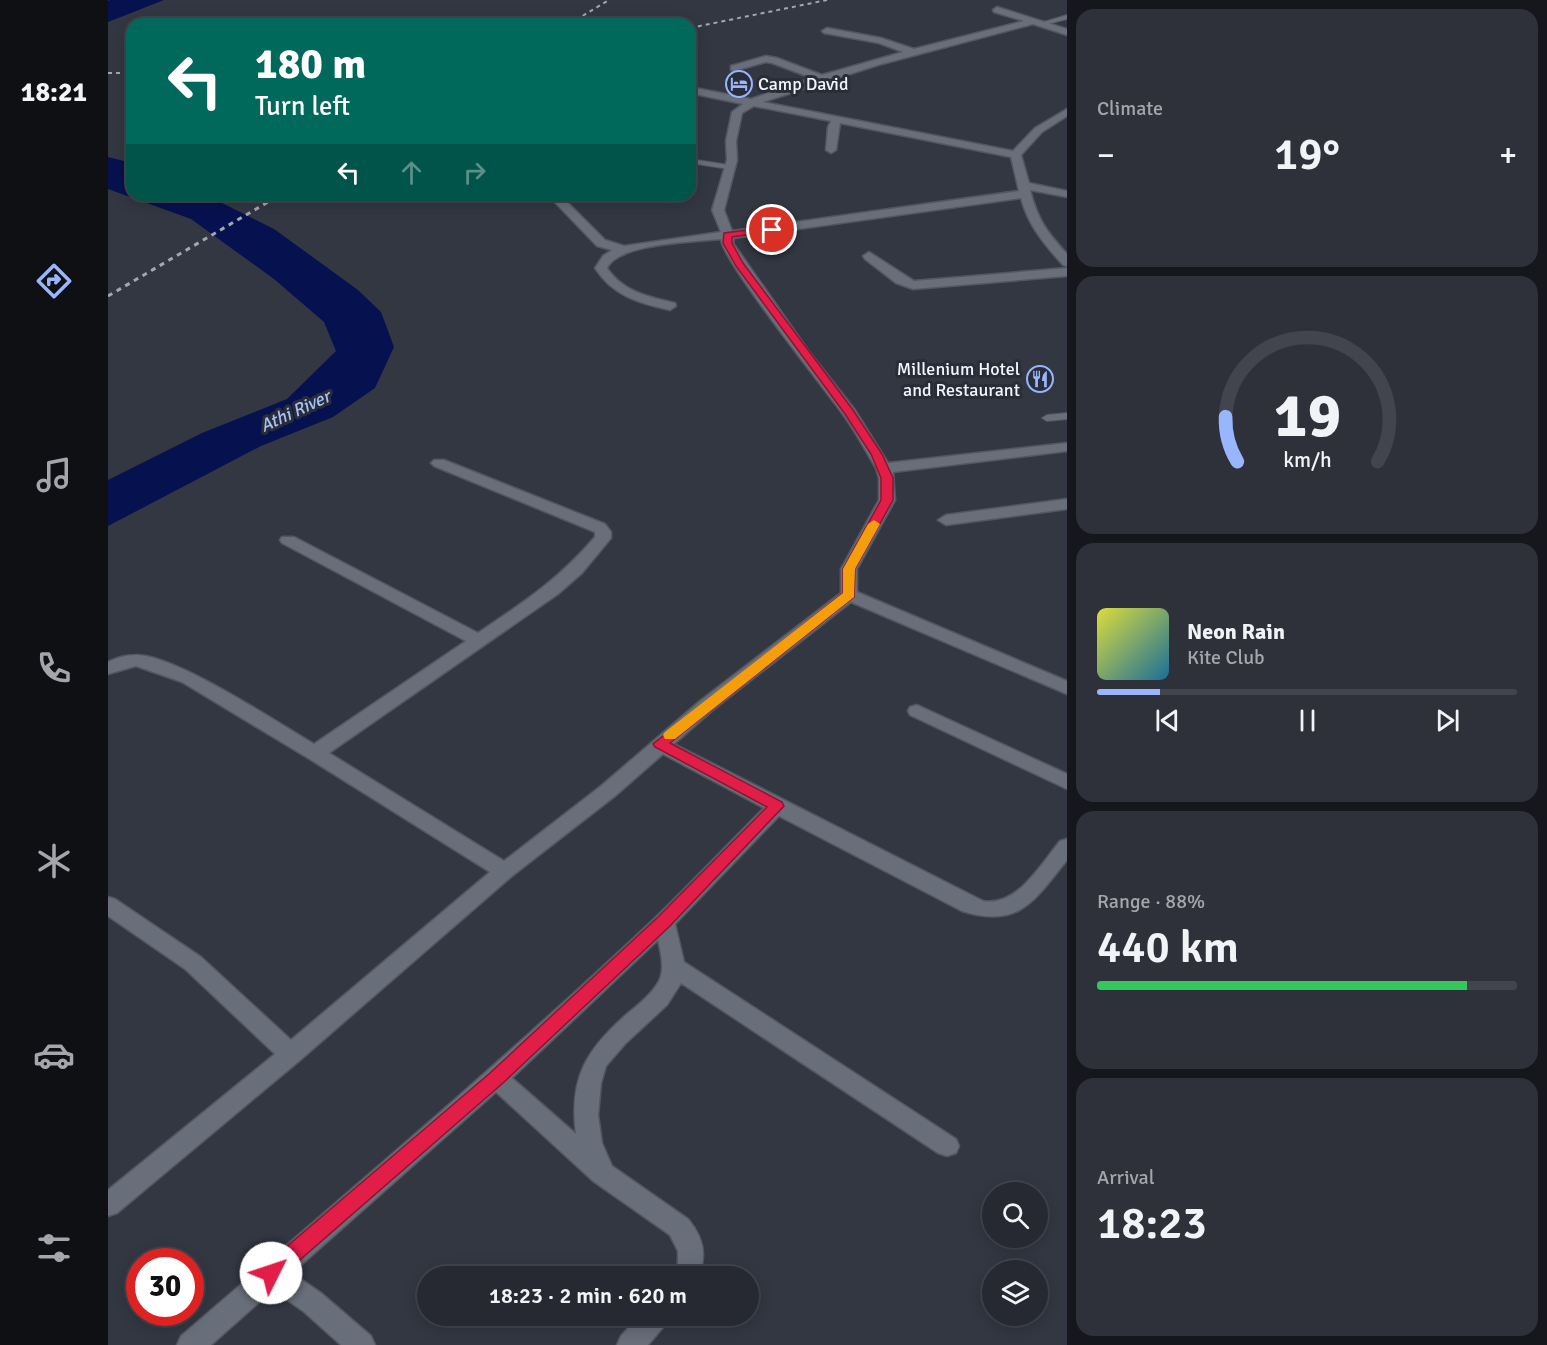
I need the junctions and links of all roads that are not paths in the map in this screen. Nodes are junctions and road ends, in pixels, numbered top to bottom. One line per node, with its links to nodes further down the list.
1 (997, 10): 3 (street)
2 (1067, 17): 3 (lane)
3 (1036, 23): 5 (street); 6 (street)
4 (827, 31): 6 (street)
5 (1067, 32)
6 (915, 53): 8 (street)
7 (735, 68): 8 (street)
8 (822, 78): 10 (street)
9 (696, 91): 10 (street)
10 (751, 103): 12 (street); 18 (street)
11 (1067, 112): 13 (street)
12 (837, 119): 15 (street); 16 (street)
13 (1052, 121): 14 (street); 16 (street)
14 (1067, 125)
15 (831, 150)
16 (1016, 155): 19 (street)
17 (696, 161): 18 (lane)
18 (729, 166): 22 (street)
19 (1024, 189): 20 (street); 22 (street); 25 (street)
20 (1067, 194)
21 (560, 201): 23 (street)
22 (728, 235): 23 (street); 32 (street)
23 (623, 249): 27 (street)
24 (869, 256): 26 (street)
25 (1067, 262)
26 (1067, 272)
27 (670, 306)
28 (1067, 416): 29 (lane)
29 (1047, 418)
30 (1067, 447): 32 (street)
31 (439, 463): 37 (street)
32 (884, 468): 36 (street)
33 (1067, 504): 34 (street)
34 (946, 520)
35 (288, 540): 37 (street)
36 (849, 595): 39 (street); 41 (street)
37 (476, 639): 42 (street)
38 (108, 669): 42 (street)
39 (1067, 688)
40 (917, 711): 43 (street)
41 (660, 744): 44 (street); 46 (street)
42 (315, 753): 46 (street)
43 (1067, 782)
44 (777, 806): 45 (street); 48 (street)
45 (1067, 846)
46 (505, 871): 50 (street)
47 (108, 905): 50 (street)
48 (664, 922): 49 (street); 51 (street)
49 (674, 967): 52 (street); 53 (street)
50 (291, 1054): 54 (street)
51 (496, 1078): 53 (street); 56 (street)
52 (947, 1146)
53 (602, 1173): 55 (street)
54 (108, 1205)
55 (689, 1266)
56 (271, 1273): 58 (street); 59 (street)
57 (647, 1326): 60 (street)
58 (191, 1345)
59 (362, 1345)
60 (631, 1345)

